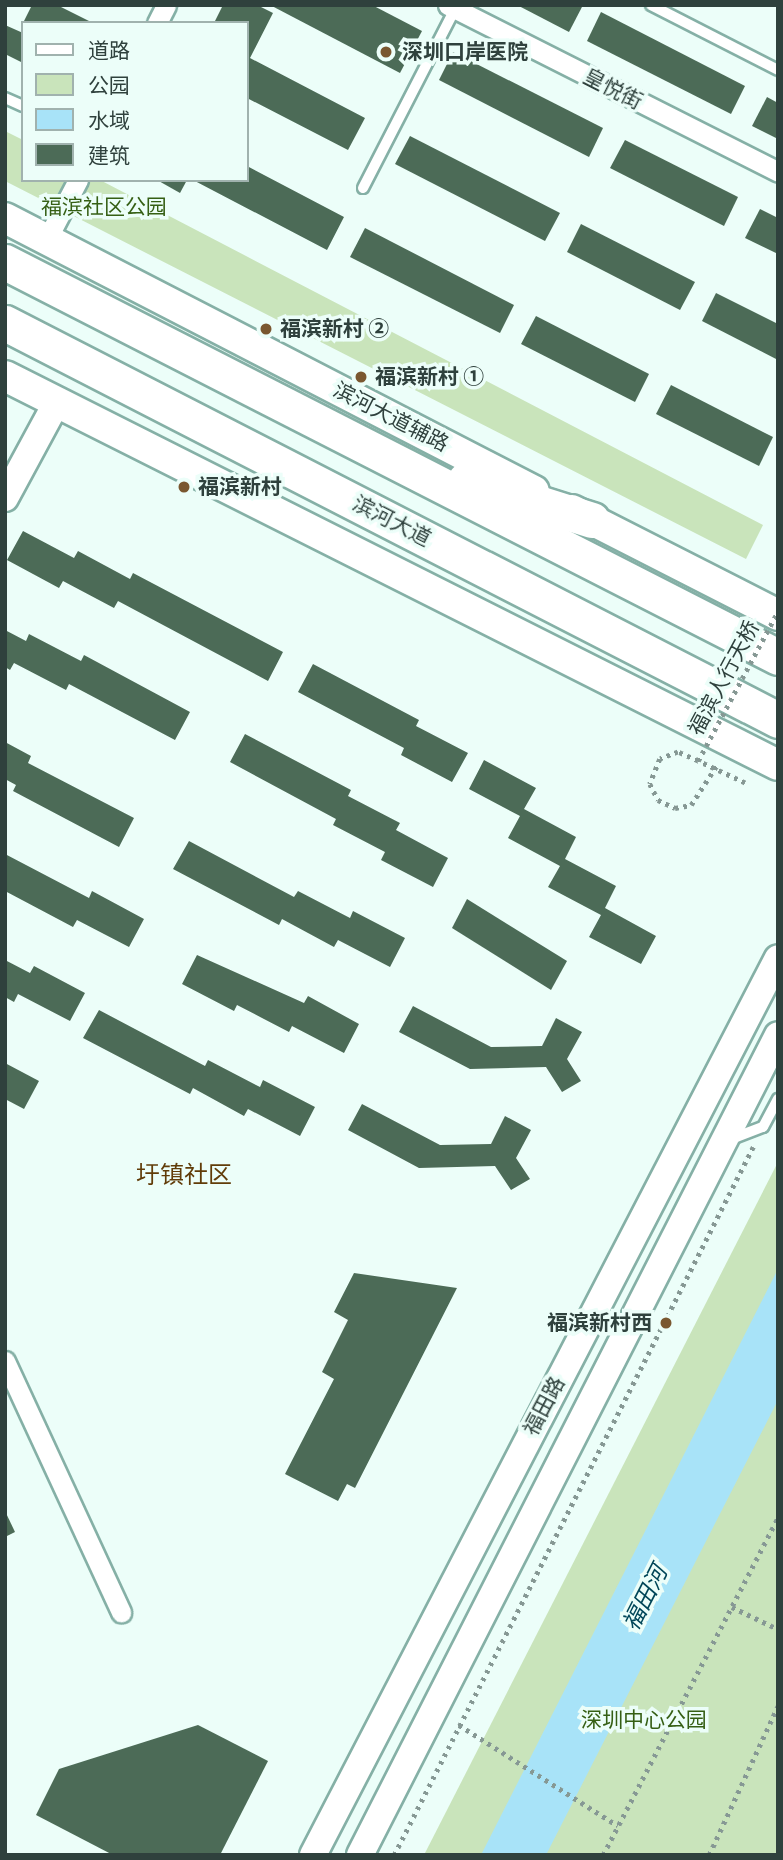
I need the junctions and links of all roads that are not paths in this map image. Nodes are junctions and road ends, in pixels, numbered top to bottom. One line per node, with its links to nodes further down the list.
1 (166, 5): 4 (street)
2 (651, 5): 5 (lane)
3 (451, 7): 8 (street, 皇悦街); 10 (lane)
4 (158, 21)
5 (778, 70)
6 (5, 98): 7 (lane)
7 (21, 105)
8 (778, 172)
9 (77, 182): 12 (street)
10 (363, 188)
11 (5, 218): 12 (main road, 滨河大道辅路)
12 (47, 239): 19 (main road, 滨河大道辅路)
13 (5, 262): 17 (highway)
14 (5, 323): 22 (highway, 滨河大道)
15 (5, 376): 16 (main road)
16 (57, 402): 18 (main road); 23 (main road)
17 (365, 447): 19 (highway); 21 (highway)
18 (5, 498)
19 (592, 520): 20 (main road, 滨河大道辅路)
20 (778, 613)
21 (778, 657)
22 (778, 720)
23 (778, 765)
24 (778, 958): 30 (main road, 福田路)
25 (778, 1035): 27 (main road, 福田路)
26 (778, 1099): 27 (lane)
27 (725, 1142): 31 (main road, 福田路)
28 (5, 1361): 29 (street)
29 (121, 1612)
30 (313, 1855)
31 (360, 1855)

